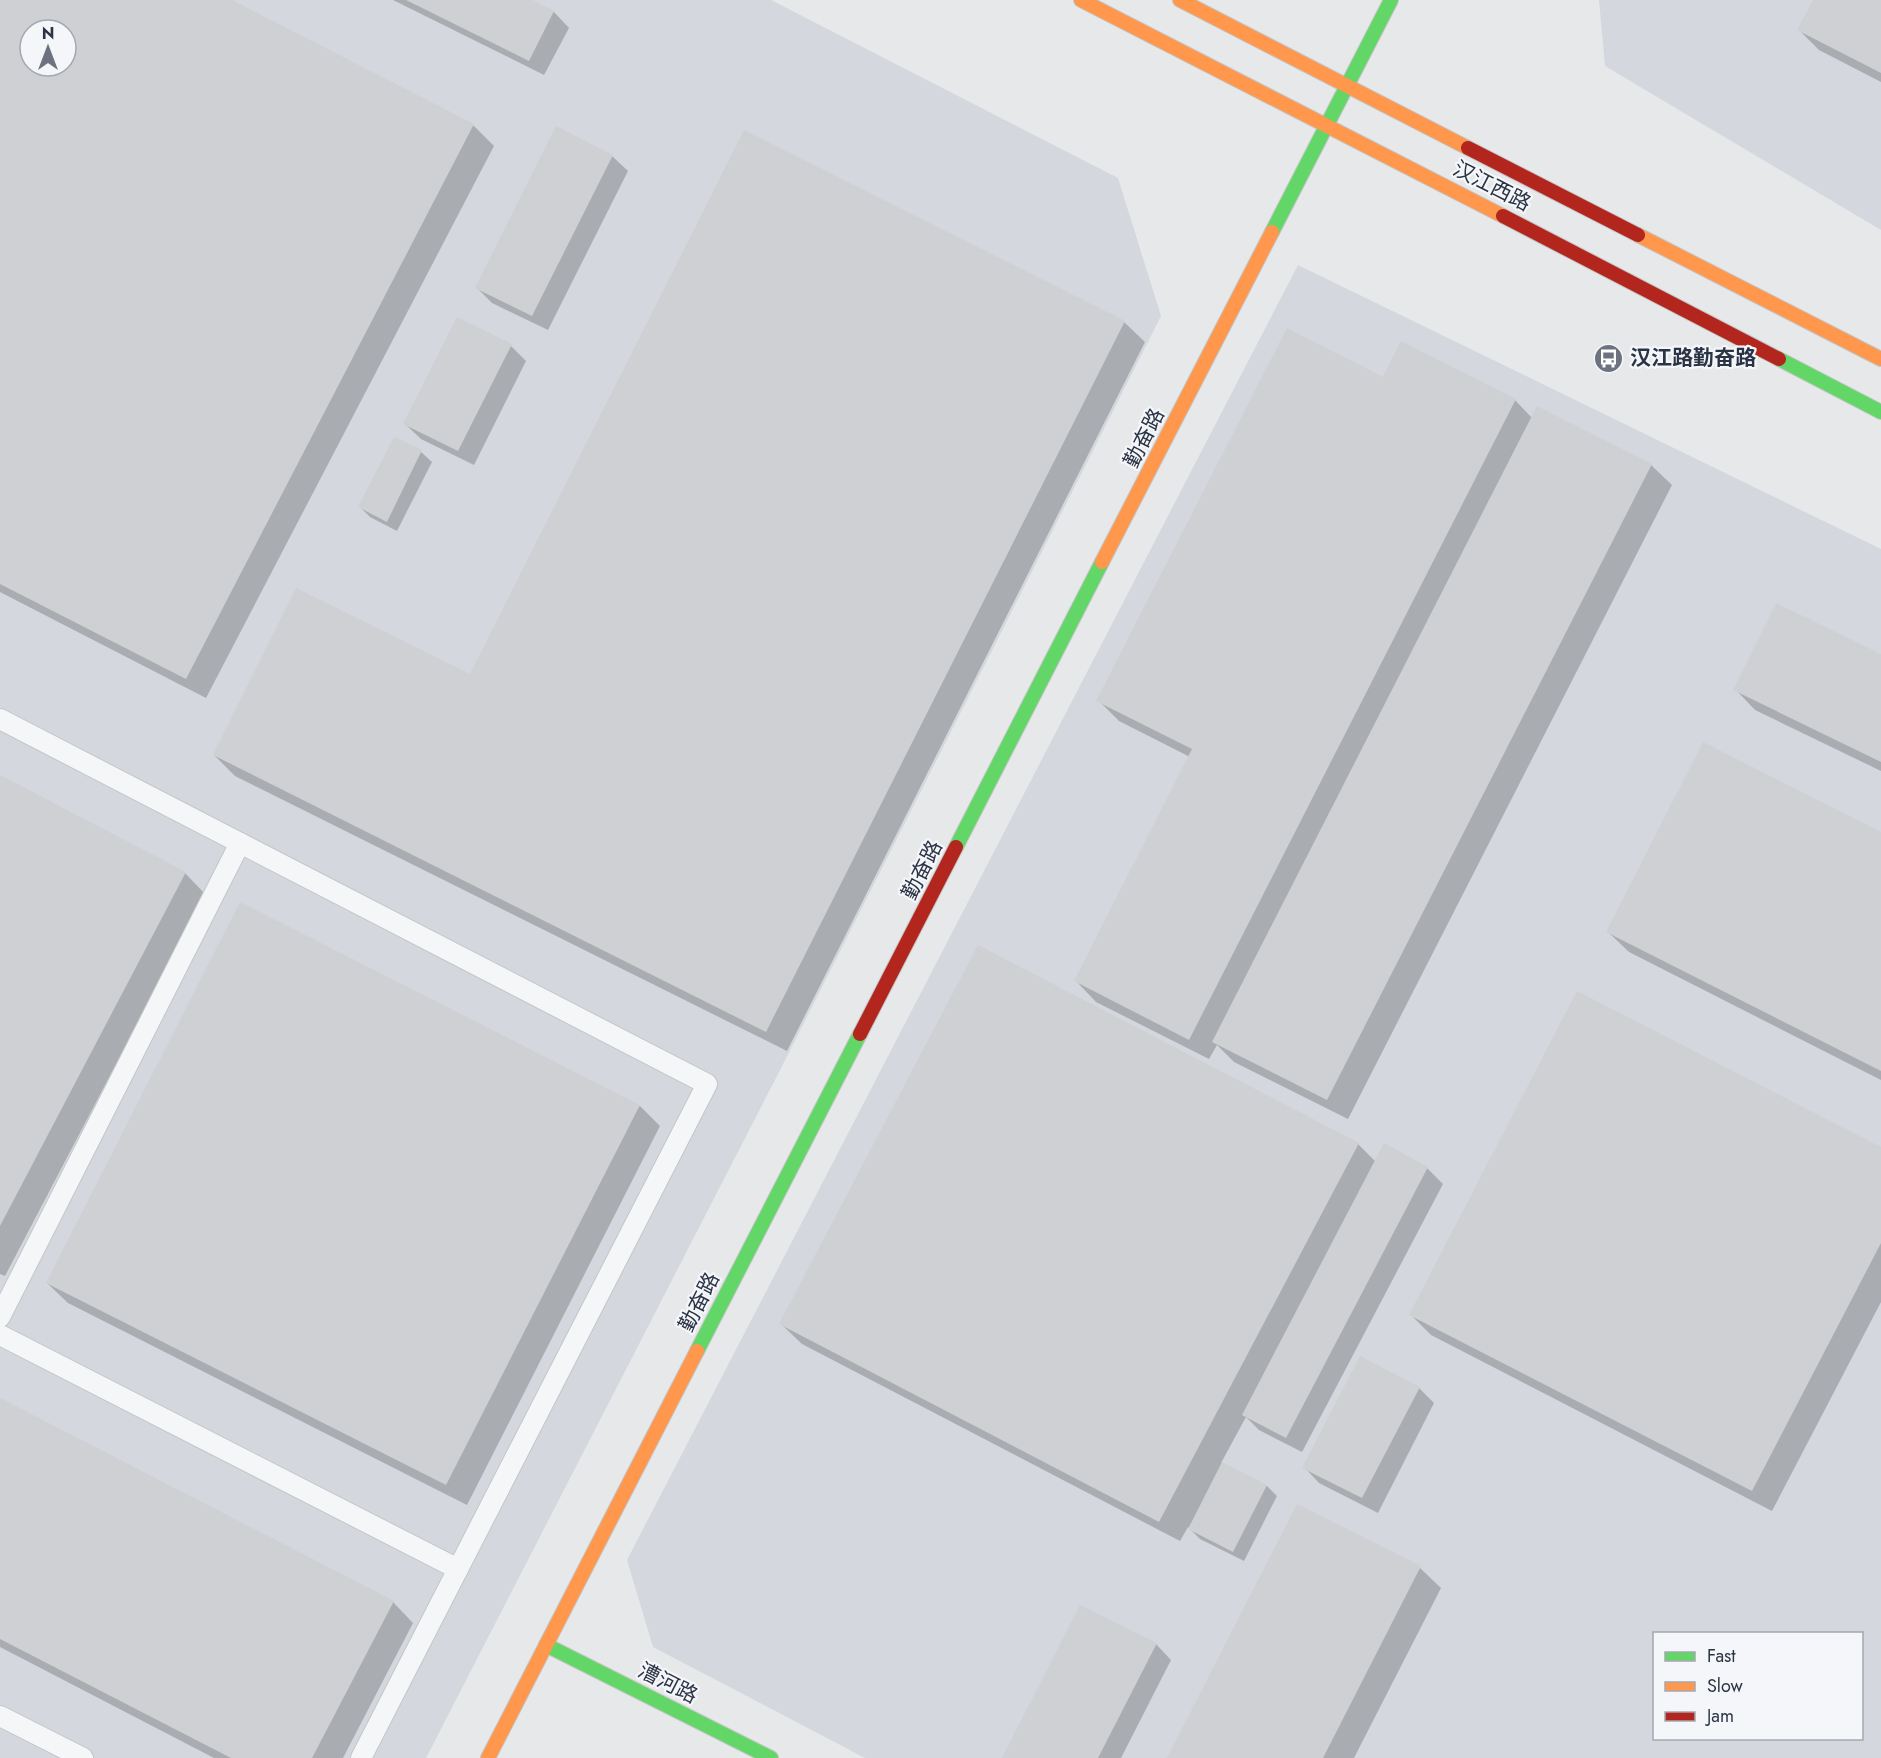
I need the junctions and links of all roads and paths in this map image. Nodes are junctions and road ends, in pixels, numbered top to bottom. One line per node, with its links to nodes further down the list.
1 (1081, 0): 5 (street, 汉江西路)
2 (1180, 0): 4 (street, 汉江西路)
3 (1391, 0): 4 (street, 勤奋路)
4 (1348, 85): 5 (street, 勤奋路); 6 (street, 汉江西路)
5 (1328, 125): 7 (street, 汉江西路); 13 (street, 勤奋路)
6 (1881, 359)
7 (1881, 412)
8 (0, 719): 9 (lane)
9 (240, 843): 10 (lane); 12 (lane)
10 (0, 1317)
11 (0, 1335): 12 (lane)
12 (458, 1569): 16 (lane)
13 (546, 1645): 17 (street, 勤奋路); 18 (street, 漕河路)
14 (0, 1716): 15 (lane)
15 (83, 1758)
16 (361, 1758)
17 (488, 1758)
18 (771, 1758)

